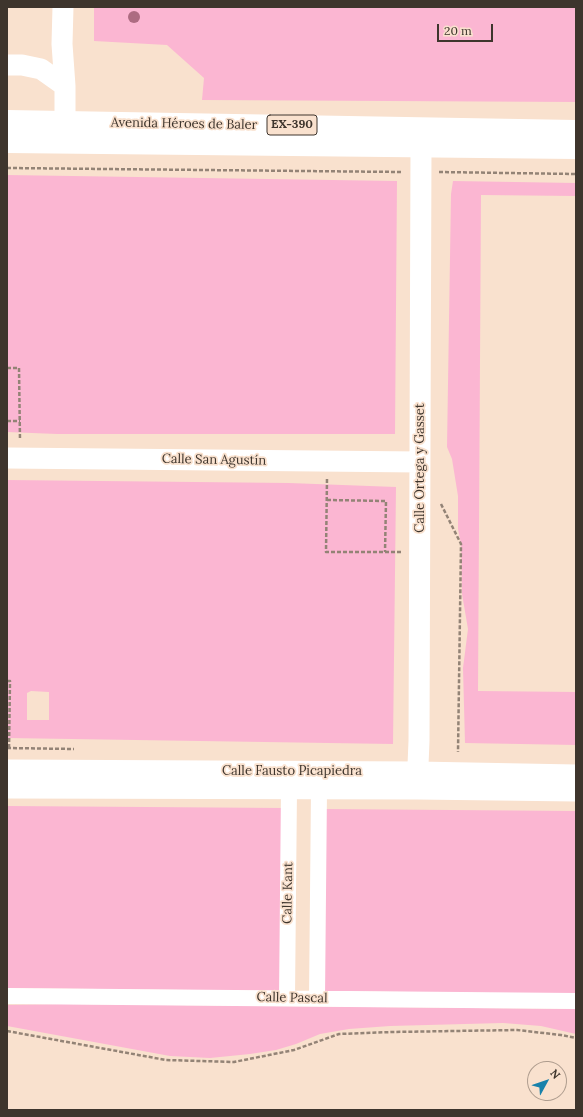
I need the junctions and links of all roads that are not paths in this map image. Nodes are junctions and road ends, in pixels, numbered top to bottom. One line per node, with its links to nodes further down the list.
1 (63, 7): 2 (street)
2 (62, 44): 3 (street); 4 (street)
3 (18, 65): 4 (street)
4 (65, 86): 6 (street)
5 (7, 121): 6 (main road, Avenida Héroes de Baler / EX-390)
6 (65, 122): 7 (main road, Avenida Héroes de Baler / EX-390)
7 (576, 131)
8 (7, 142): 9 (main road, Avenida Héroes de Baler / EX-390)
9 (421, 147): 10 (main road, Avenida Héroes de Baler / EX-390); 12 (street, Calle Ortega y Gasset)
10 (576, 148)
11 (14, 458): 12 (street, Calle San Agustín)
12 (420, 462): 15 (street, Calle Ortega y Gasset)
13 (576, 775): 15 (street, Calle Fausto Picapiedra)
14 (8, 776): 15 (street, Calle Fausto Picapiedra); 16 (street, Calle Fausto Picapiedra)
15 (417, 781): 17 (street, Calle Fausto Picapiedra); 18 (street, Calle Fausto Picapiedra)
16 (289, 789): 17 (street, Calle Fausto Picapiedra); 20 (street, Calle Kant)
17 (319, 790): 21 (street)
18 (576, 791)
19 (7, 996): 20 (street, Calle Pascal)
20 (287, 998): 21 (street, Calle Pascal)
21 (317, 998): 22 (street, Calle Pascal)
22 (576, 1001)

